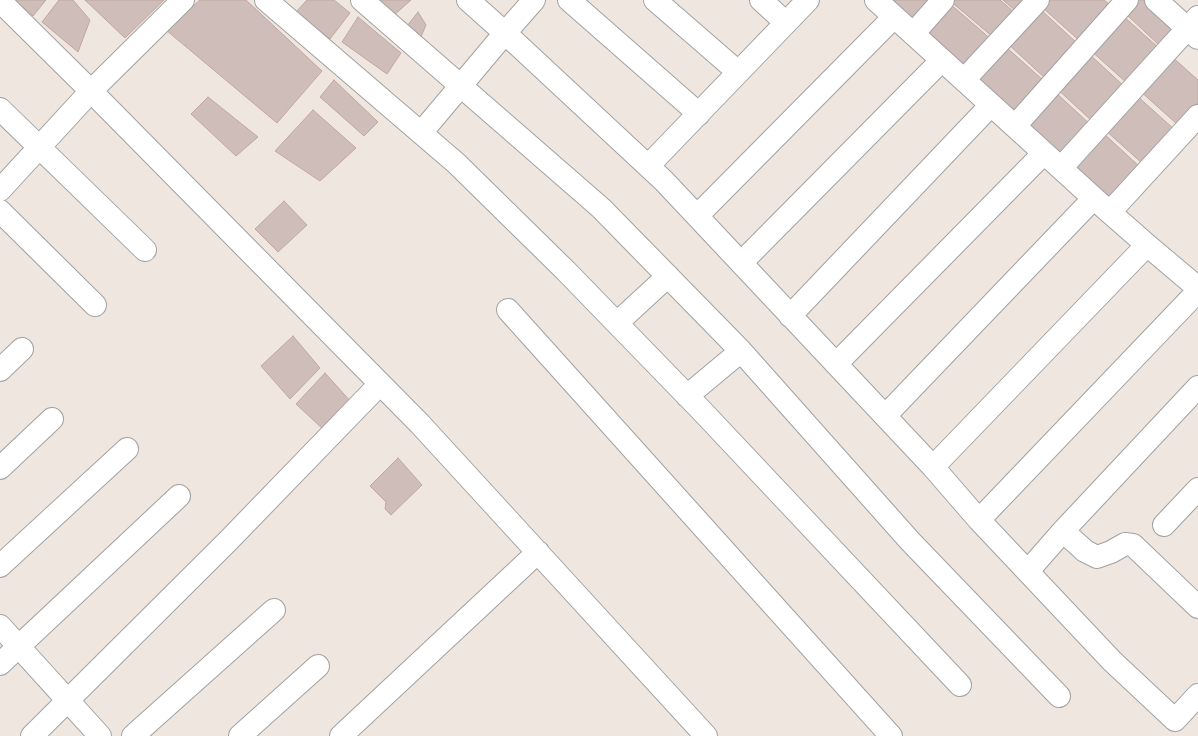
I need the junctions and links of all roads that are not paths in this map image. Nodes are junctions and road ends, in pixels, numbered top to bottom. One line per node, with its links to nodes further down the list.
1 (0, 0): 25 (street)
2 (183, 0): 25 (street)
3 (266, 0): 31 (street)
4 (362, 0): 24 (street)
5 (468, 0): 19 (street)
6 (534, 0): 19 (street)
7 (569, 0): 28 (street)
8 (655, 0): 22 (street)
9 (761, 0): 17 (street)
10 (808, 0): 17 (street)
11 (876, 0): 16 (street)
12 (943, 0): 20 (street)
13 (1038, 0): 23 (street)
14 (1127, 0): 30 (street)
15 (1156, 0): 18 (street)
16 (894, 16): 20 (street); 40 (street)
17 (786, 23): 22 (street)
18 (1195, 28): 35 (street)
19 (504, 32): 24 (street); 34 (street)
20 (913, 34): 21 (street)
21 (942, 60): 23 (street); 43 (street)
22 (738, 72): 28 (street)
23 (964, 80): 26 (street)
24 (460, 86): 31 (street); 44 (street)
25 (91, 90): 32 (street); 54 (street)
26 (991, 105): 30 (street); 48 (street)
27 (0, 109): 32 (street)
28 (698, 114): 34 (street)
29 (1198, 116): 39 (street)
30 (1015, 126): 33 (street)
31 (421, 132): 49 (street)
32 (39, 147): 36 (street); 42 (street)
33 (1044, 152): 35 (street); 52 (street)
34 (648, 166): 40 (street)
35 (1061, 168): 37 (street)
36 (0, 190)
37 (1094, 198): 39 (street); 57 (street)
38 (0, 211): 46 (street)
39 (1110, 212): 41 (street)
40 (697, 216): 43 (street)
41 (1147, 245): 45 (street); 60 (street)
42 (145, 250)
43 (741, 263): 48 (street)
44 (668, 276): 49 (street); 51 (street)
45 (1198, 289): 64 (street)
46 (95, 305)
47 (508, 310): 86 (street)
48 (790, 316): 52 (street)
49 (617, 323): 56 (street)
50 (22, 349): 53 (street)
51 (740, 351): 56 (street); 78 (street)
52 (836, 364): 57 (street)
53 (0, 370)
54 (380, 384): 67 (street); 79 (street)
55 (1198, 387): 66 (street)
56 (687, 396): 76 (street)
57 (885, 416): 60 (street)
58 (52, 419): 61 (street)
59 (127, 449): 68 (street)
60 (933, 467): 64 (street)
61 (0, 468)
62 (1198, 489): 65 (street)
63 (179, 496): 73 (street)
64 (980, 520): 69 (street)
65 (1164, 525)
66 (1063, 531): 69 (street); 70 (street)
67 (538, 552): 84 (street); 85 (street)
68 (0, 566)
69 (1028, 571): 77 (street)
70 (1198, 607)
71 (274, 610): 82 (street)
72 (0, 626): 73 (street)
73 (18, 646): 74 (street); 79 (street)
74 (0, 664)
75 (318, 666): 83 (street)
76 (960, 685)
77 (1198, 695)
78 (1059, 696)
79 (69, 700): 80 (street); 81 (street)
80 (32, 736)
81 (100, 736)
82 (133, 736)
83 (240, 736)
84 (340, 736)
85 (706, 736)
86 (891, 736)

